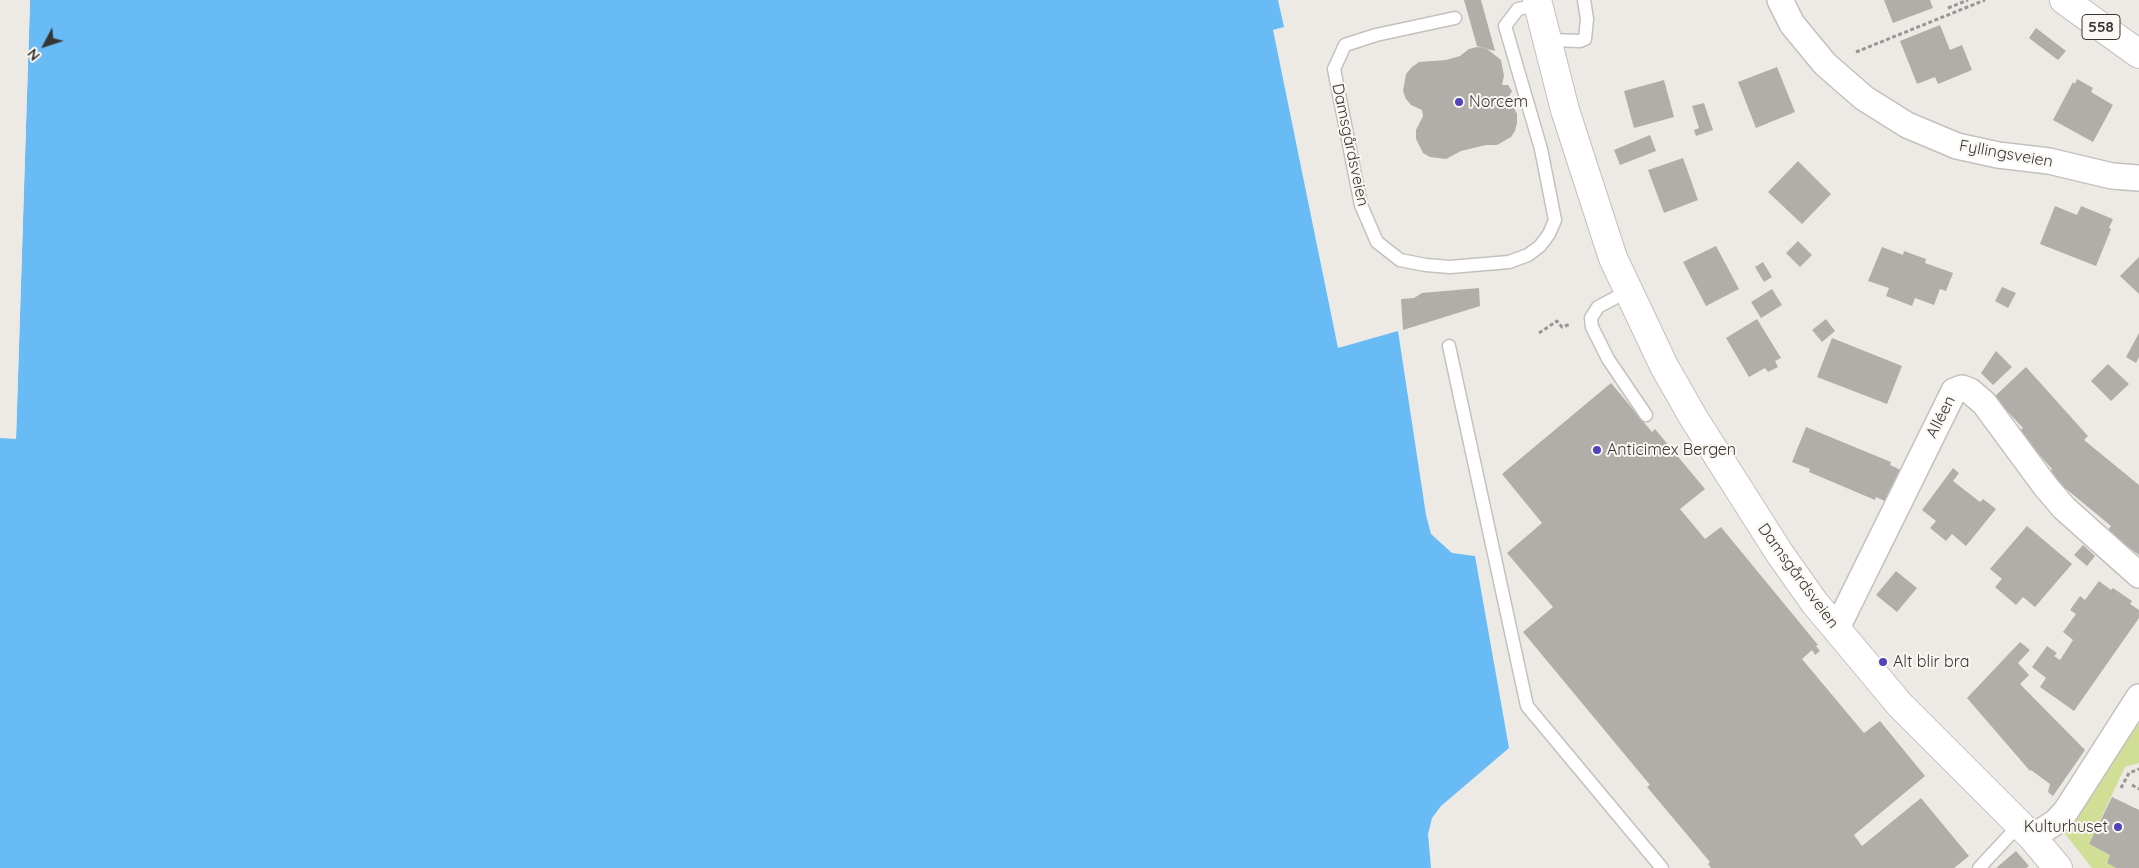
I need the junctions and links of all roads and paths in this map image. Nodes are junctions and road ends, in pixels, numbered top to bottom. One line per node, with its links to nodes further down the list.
1 (1584, 0): 9 (lane)
2 (1780, 0): 11 (street, Fyllingsveien)
3 (1968, 0): 7 (path)
4 (1985, 0): 11 (path)
5 (2064, 0): 10 (street, 558)
6 (1538, 2): 8 (lane, Damsgårdsveien); 9 (street, Damsgårdsveien)
7 (1948, 8)
8 (1455, 18)
9 (1548, 40): 13 (street, Damsgårdsveien)
10 (2139, 54)
11 (1825, 64): 12 (street, Fyllingsveien)
12 (2139, 178)
13 (1628, 291): 17 (lane); 19 (street, Damsgårdsveien)
14 (1577, 322): 15 (path)
15 (1539, 333)
16 (1449, 346): 26 (lane)
17 (1646, 415)
18 (2139, 576): 19 (street, Alléen)
19 (1836, 630): 25 (street, Damsgårdsveien)
20 (2139, 697): 25 (street)
21 (2139, 769): 23 (path)
22 (2132, 785): 24 (path)
23 (2121, 788)
24 (2139, 789)
25 (2026, 831): 27 (lane); 28 (street, Damsgårdsveien)
26 (1662, 868)
27 (1979, 868)
28 (2058, 868)

